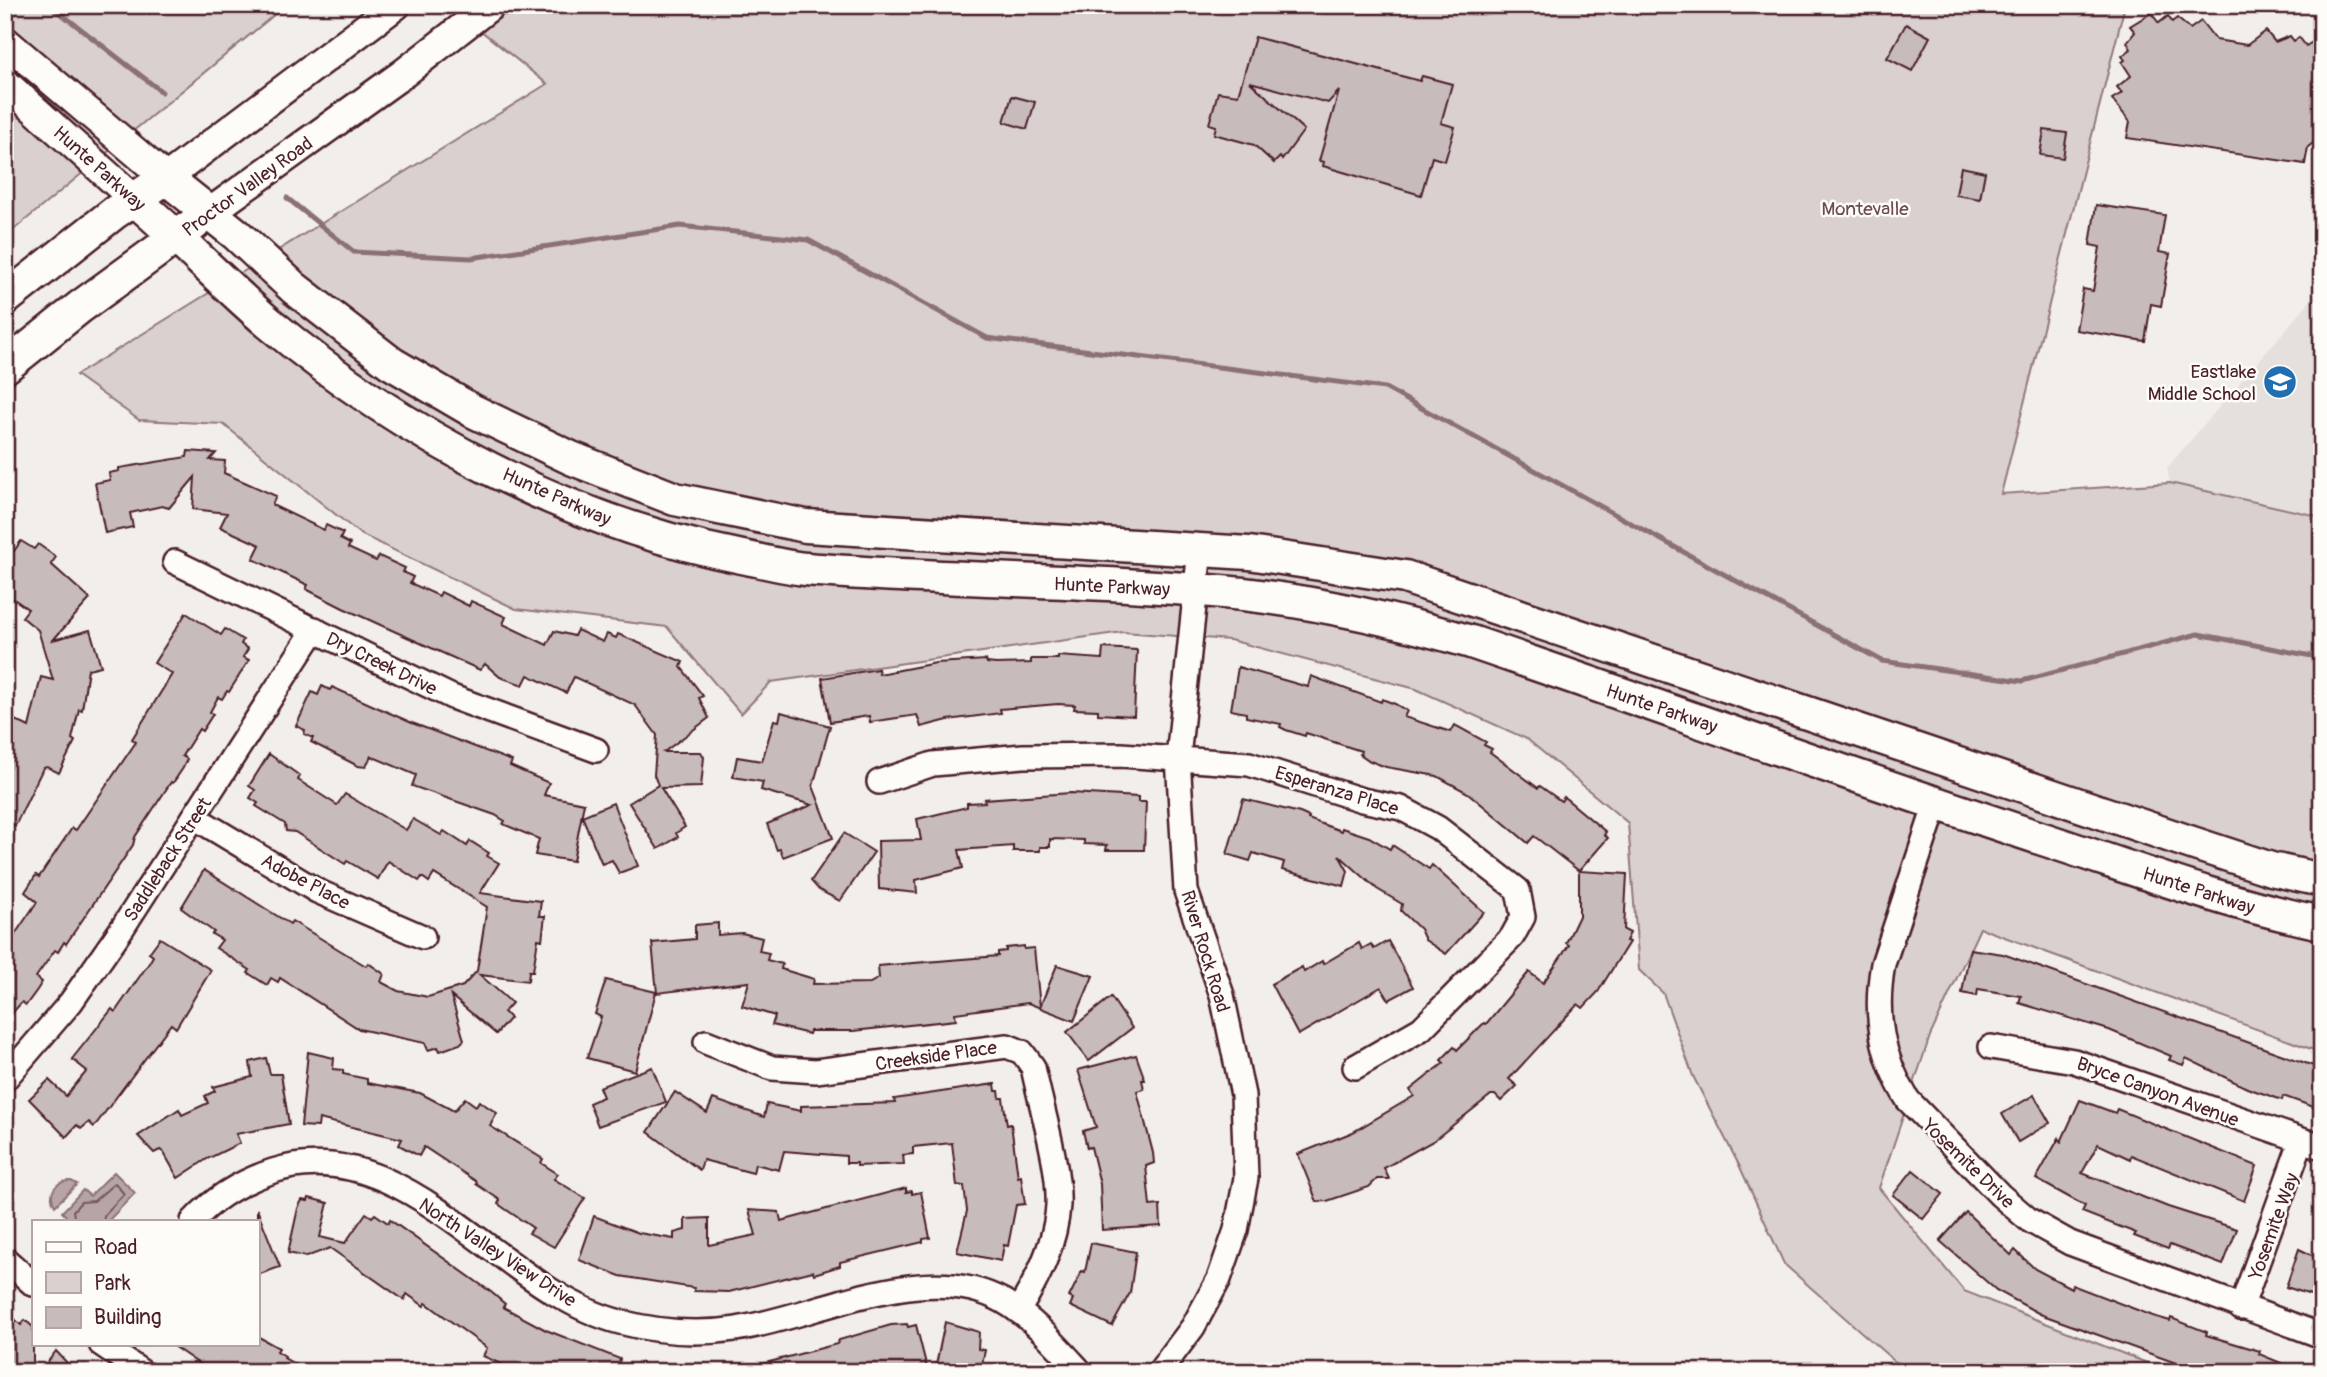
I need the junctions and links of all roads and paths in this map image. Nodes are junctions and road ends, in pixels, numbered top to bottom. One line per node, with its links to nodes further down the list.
1 (396, 5): 5 (street)
2 (491, 5): 7 (street, Proctor Valley Road)
3 (5, 41): 5 (street, Hunte Parkway)
4 (5, 83): 6 (street, Hunte Parkway)
5 (166, 178): 6 (main road); 7 (main road, Hunte Parkway)
6 (134, 200): 8 (main road, Hunte Parkway); 9 (main road)
7 (209, 213): 8 (main road, Proctor Valley Road); 11 (main road, Hunte Parkway)
8 (178, 236): 10 (main road, Proctor Valley Road); 13 (main road, Hunte Parkway)
9 (5, 299)
10 (5, 368)
11 (1200, 549): 13 (street, River Rock Road); 20 (main road, Hunte Parkway)
12 (174, 562): 14 (street, Dry Creek Drive)
13 (1195, 591): 16 (street, River Rock Road); 18 (main road, Hunte Parkway)
14 (315, 629): 15 (street, Dry Creek Drive); 19 (street, Saddleback Street)
15 (596, 750)
16 (1178, 758): 17 (street, Esperanza Place); 25 (street, Esperanza Place); 37 (street, River Rock Road)
17 (879, 782)
18 (1937, 804): 21 (main road, Hunte Parkway); 31 (street, Yosemite Drive)
19 (194, 817): 22 (street, Adobe Place); 26 (street, Saddleback Street)
20 (2322, 880)
21 (2322, 923)
22 (423, 937)
23 (706, 1042): 32 (street, Creekside Place)
24 (1991, 1047): 27 (street, Bryce Canyon Avenue)
25 (1355, 1067)
26 (5, 1079)
27 (2311, 1145): 31 (street, Yosemite Way)
28 (194, 1220): 32 (street, North Valley View Drive)
29 (5, 1259): 30 (street)
30 (32, 1283)
31 (2241, 1308): 33 (street, Yosemite Drive)
32 (1018, 1311): 36 (street, North Valley View Drive)
33 (2322, 1336)
34 (104, 1346): 35 (street)
35 (142, 1372)
36 (1081, 1372)
37 (1159, 1372)

